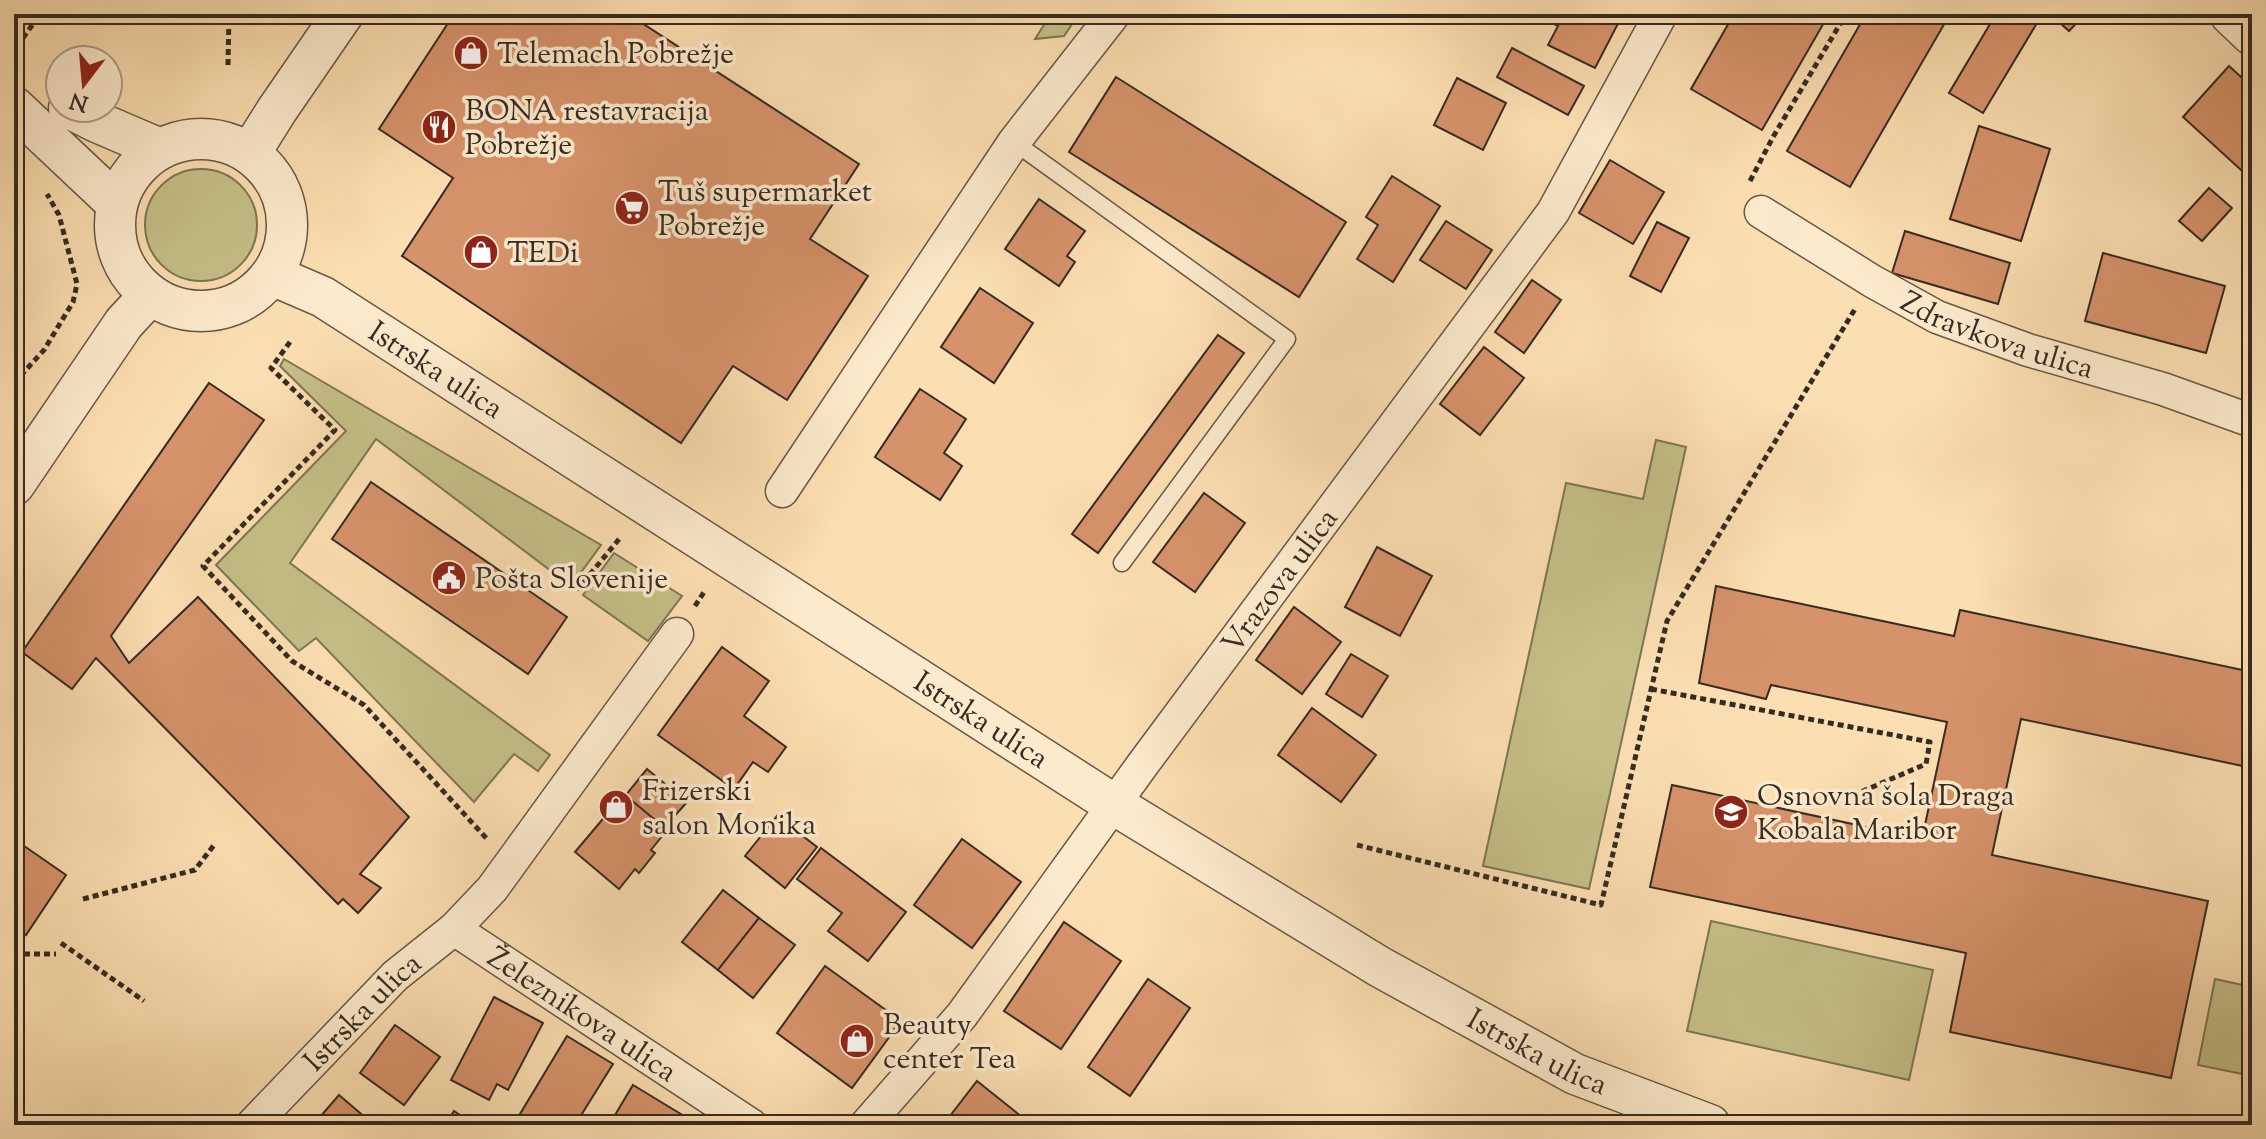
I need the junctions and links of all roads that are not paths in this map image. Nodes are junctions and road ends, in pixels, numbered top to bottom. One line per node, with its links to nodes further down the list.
1 (343, 14): 12 (street)
2 (1114, 14): 10 (street)
3 (1661, 14): 22 (street, Vrazova ulica)
4 (2230, 14): 5 (street)
5 (2252, 35)
6 (14, 80): 7 (street)
7 (44, 95)
8 (14, 107): 13 (street)
9 (102, 124): 11 (street)
10 (1014, 142): 19 (street); 20 (lane)
11 (160, 149): 12 (street); 13 (street)
12 (250, 153): 15 (street)
13 (117, 204): 16 (street)
14 (1761, 212): 17 (street, Zdravkova ulica)
15 (272, 275): 16 (street); 22 (street, Istrska ulica)
16 (150, 295): 18 (street)
17 (2252, 421)
18 (14, 485)
19 (782, 491)
20 (1122, 563)
21 (677, 634): 23 (street, Istrska ulica)
22 (1113, 804): 26 (street, Vrazova ulica); 27 (street, Istrska ulica)
23 (454, 929): 24 (street, Železnikova ulica); 25 (street, Istrska ulica)
24 (746, 1124)
25 (252, 1125)
26 (866, 1125)
27 (1710, 1125)

